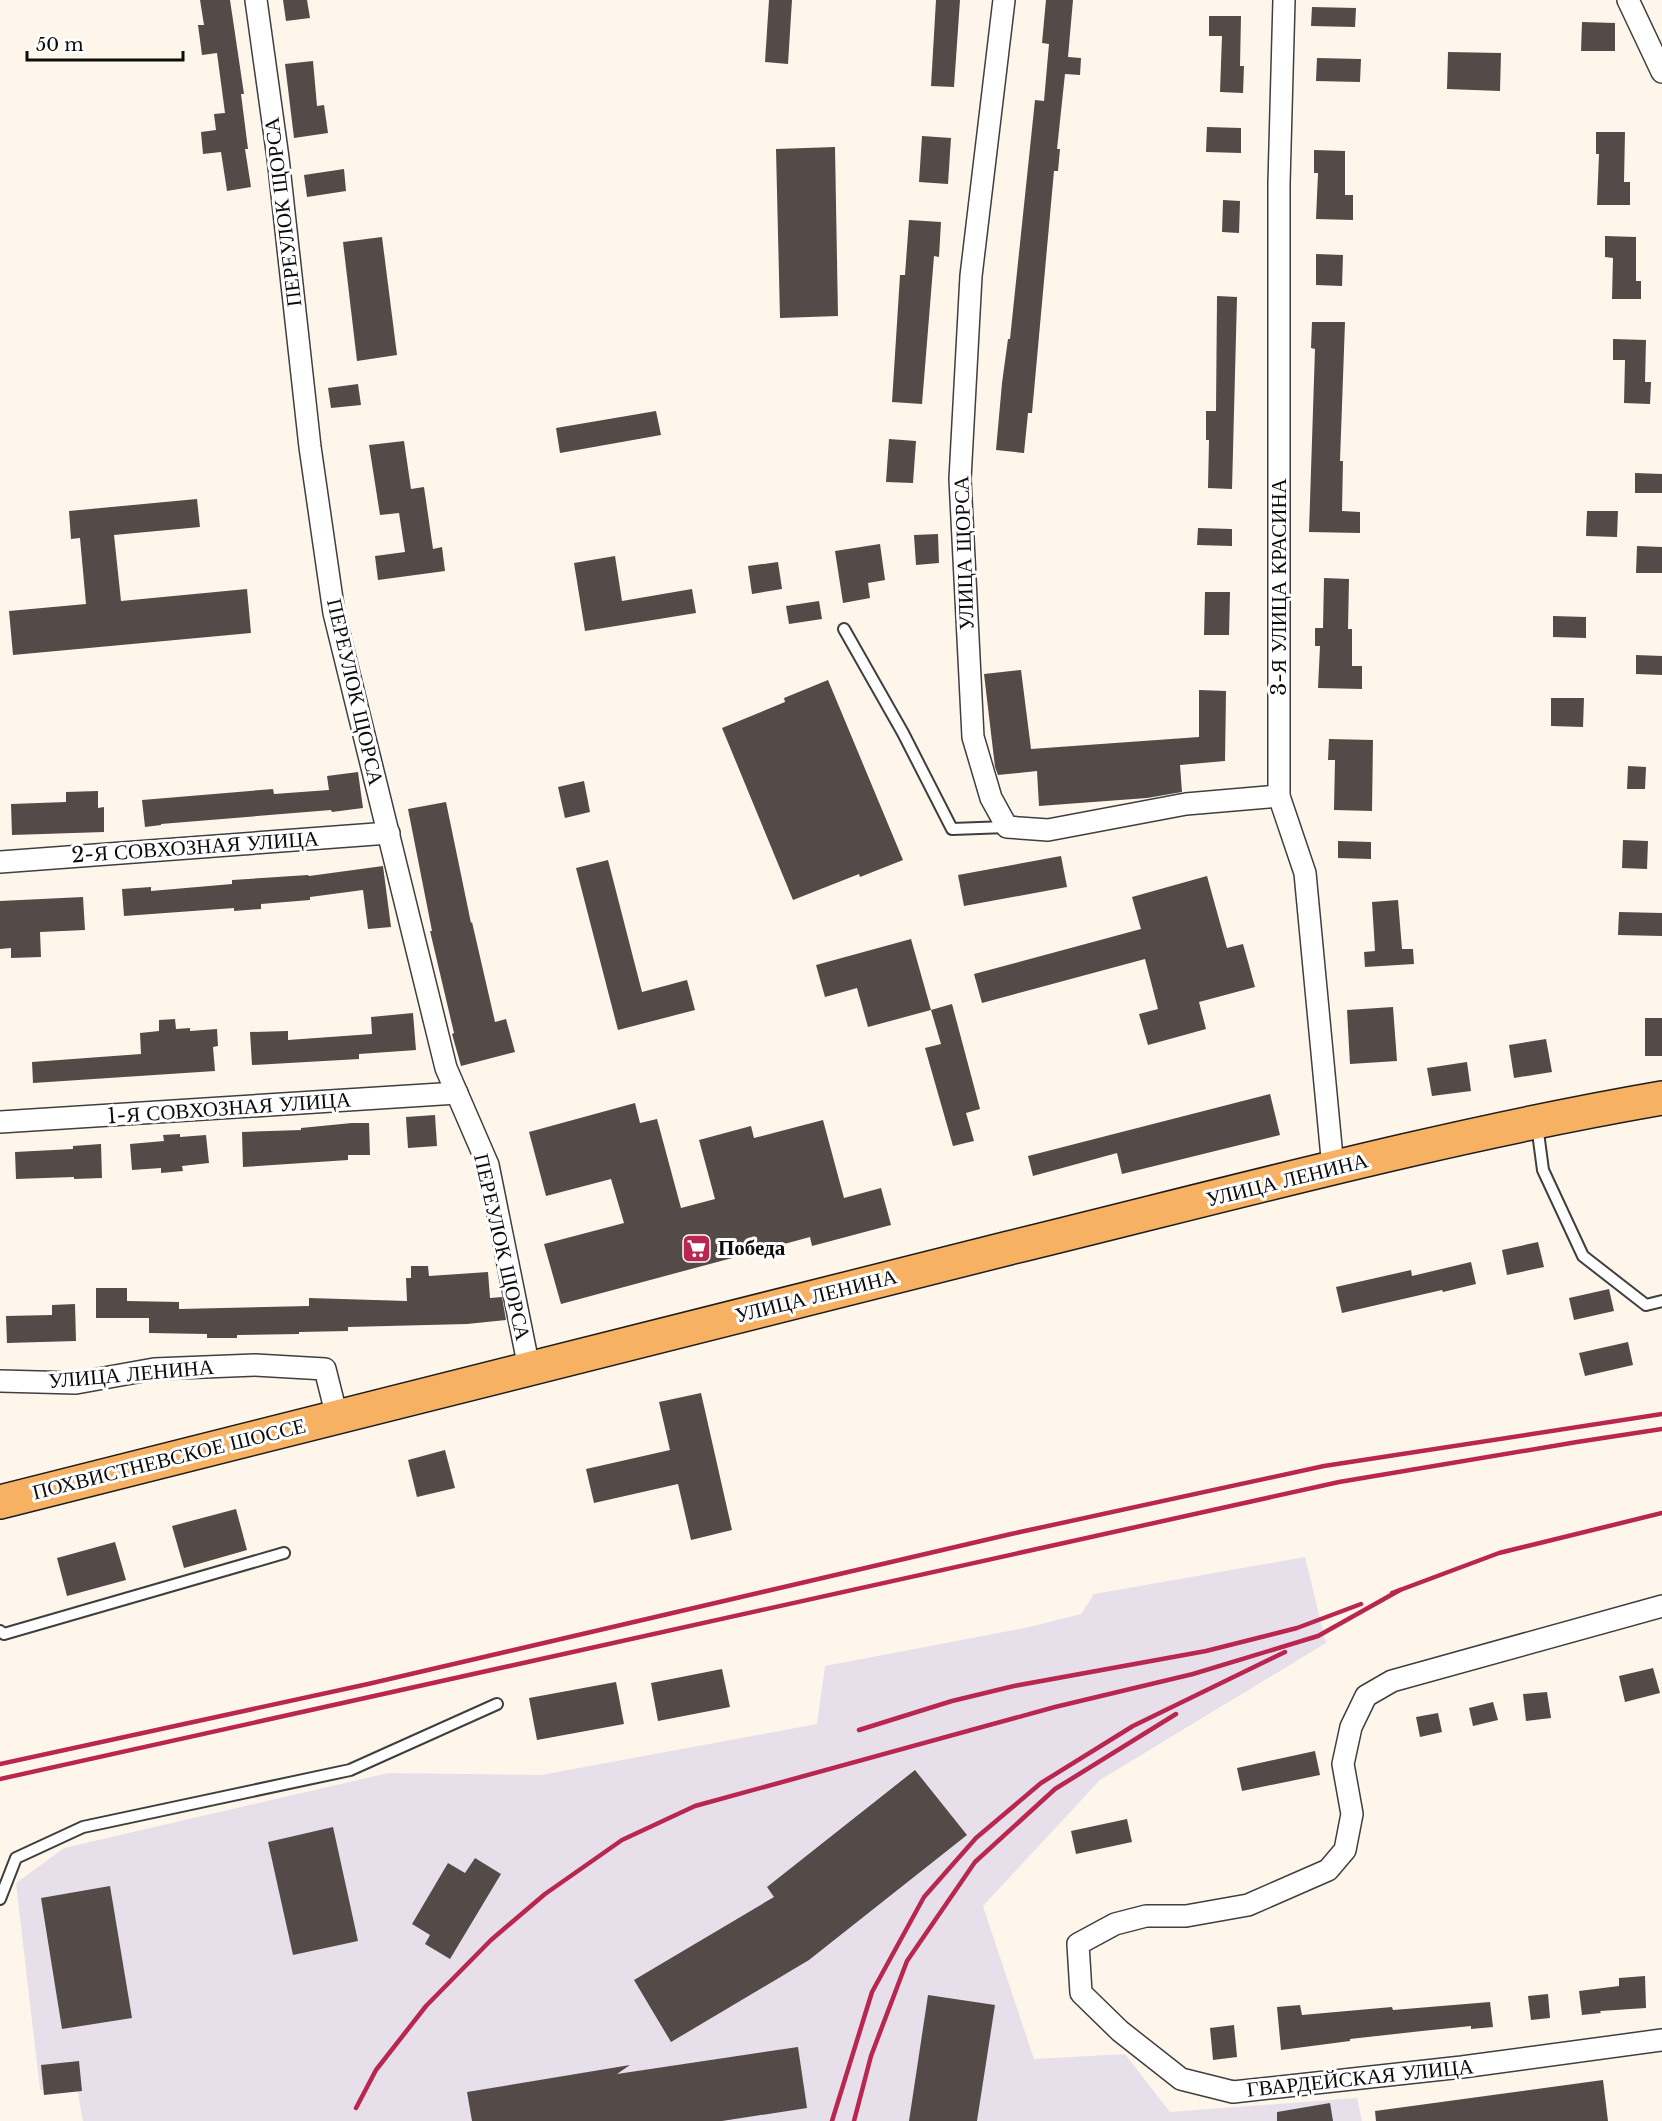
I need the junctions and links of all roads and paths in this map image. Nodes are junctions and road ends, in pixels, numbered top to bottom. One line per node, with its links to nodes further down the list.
1 (256, 0): 9 (street, ПЕРЕУЛОК ЩОРСА)
2 (1004, 0): 8 (street, УЛИЦА ЩОРСА)
3 (1284, 0): 7 (street, 3-Я УЛИЦА КРАСИНА)
4 (1628, 0): 5 (street)
5 (1662, 72)
6 (844, 629): 8 (lane)
7 (1279, 796): 8 (street); 15 (street, 3-Я УЛИЦА КРАСИНА)
8 (1007, 827)
9 (389, 832): 10 (street, 2-Я СОВХОЗНАЯ УЛИЦА); 11 (street, ПЕРЕУЛОК ЩОРСА)
10 (0, 862)
11 (457, 1093): 14 (street, 1-Я СОВХОЗНАЯ УЛИЦА); 17 (street, ПЕРЕУЛОК ЩОРСА)
12 (1662, 1098): 13 (main road, УЛИЦА ЛЕНИНА)
13 (1536, 1121): 15 (main road, УЛИЦА ЛЕНИНА); 16 (lane)
14 (0, 1122)
15 (1333, 1168): 17 (main road, УЛИЦА ЛЕНИНА)
16 (1662, 1301)
17 (529, 1368): 19 (main road, УЛИЦА ЛЕНИНА)
18 (0, 1381): 19 (street, УЛИЦА ЛЕНИНА)
19 (337, 1417): 20 (main road, ПОХВИСТНЕВСКОЕ ШОССЕ)
20 (0, 1502)
21 (284, 1553): 23 (lane)
22 (1662, 1606): 26 (street, ГВАРДЕЙСКАЯ УЛИЦА)
23 (0, 1631)
24 (497, 1704): 25 (lane)
25 (0, 1899)
26 (1662, 2040)

